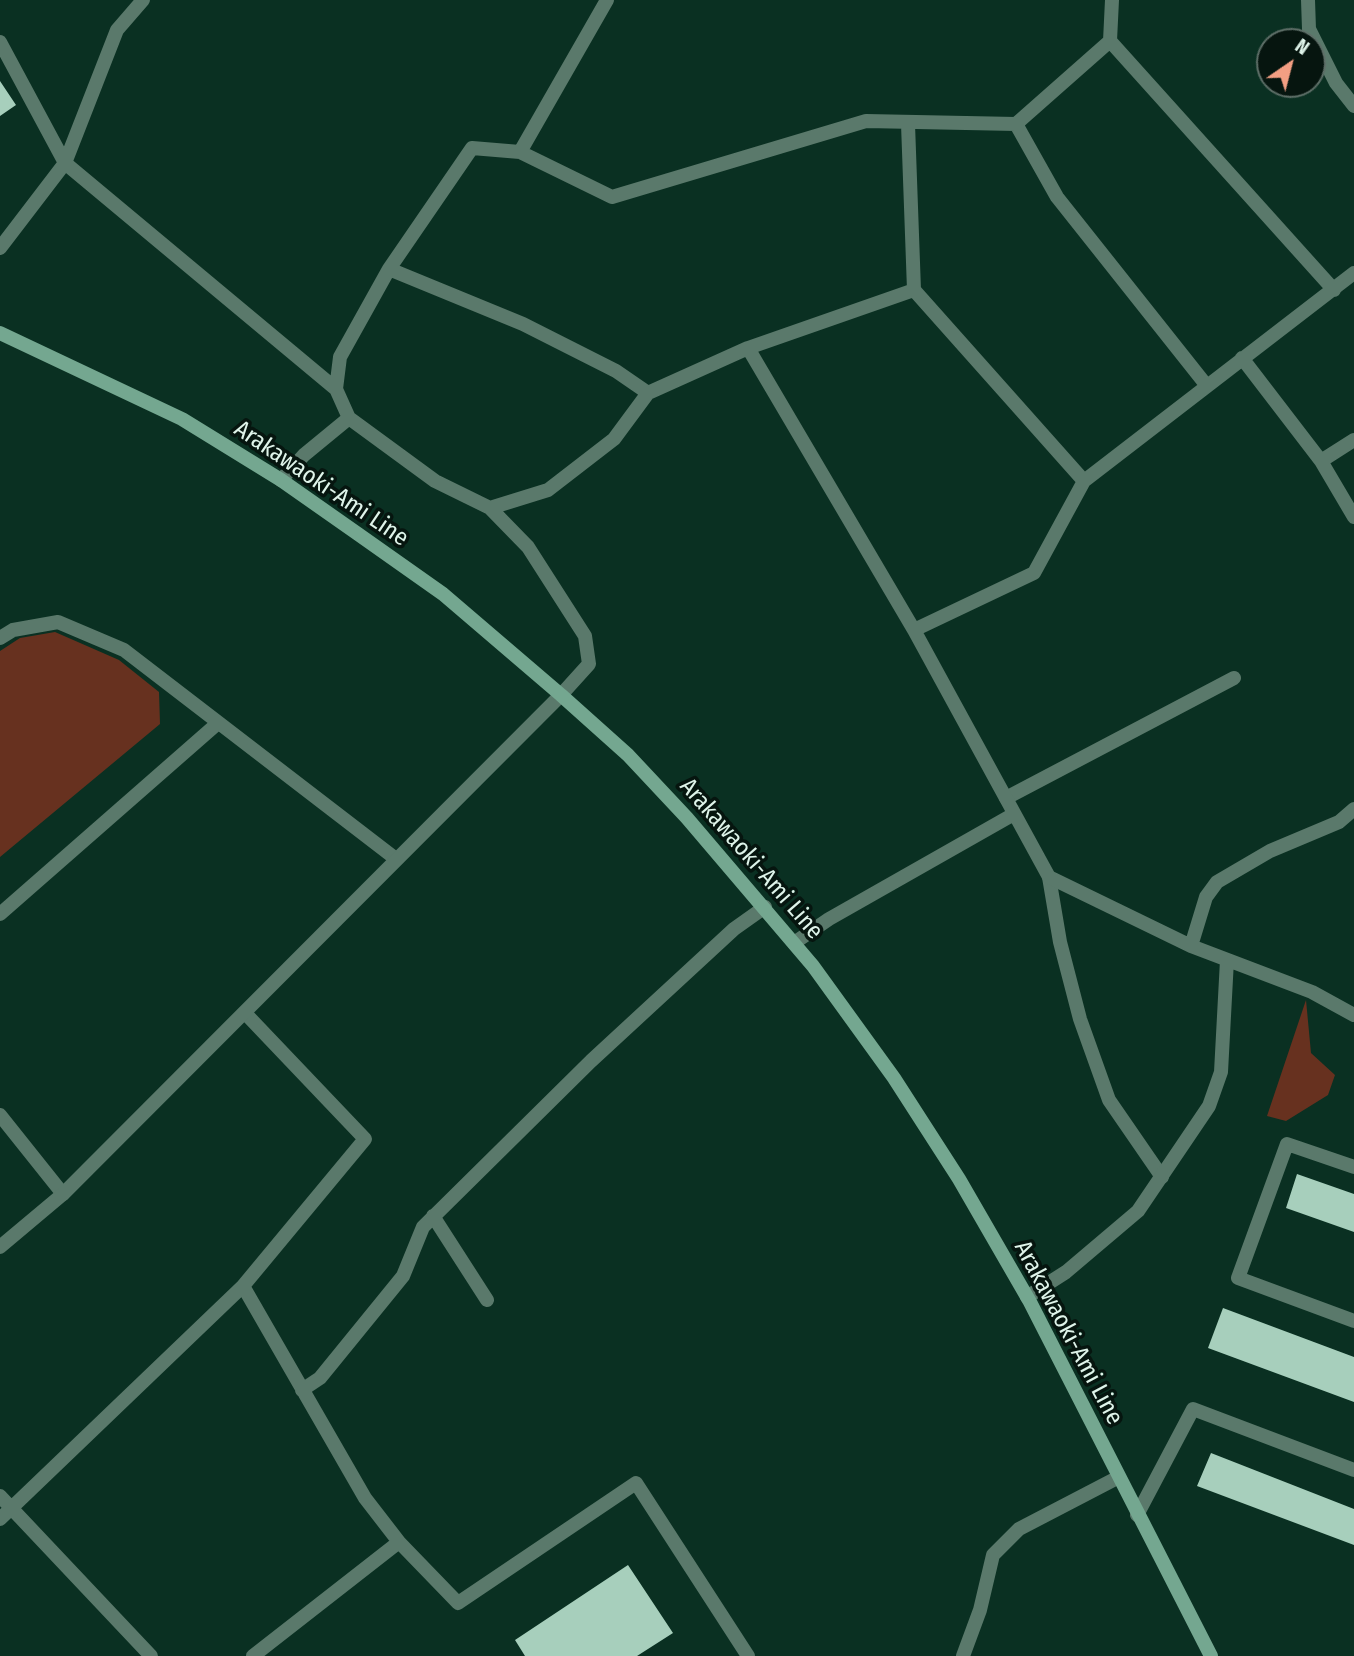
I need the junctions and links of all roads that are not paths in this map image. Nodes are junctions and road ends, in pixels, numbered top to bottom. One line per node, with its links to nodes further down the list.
1 (143, 0): 11 (street)
2 (607, 0): 10 (street)
3 (1112, 0): 5 (street)
4 (1308, 0): 7 (street)
5 (1110, 41): 9 (street); 16 (street)
6 (0, 42): 11 (street)
7 (1354, 106)
8 (908, 124): 9 (street); 10 (street); 15 (street)
9 (1016, 124): 20 (street)
10 (520, 152): 13 (street)
11 (65, 163): 12 (street); 21 (street)
12 (0, 247)
13 (389, 269): 21 (street); 22 (street)
14 (1354, 273): 16 (street)
15 (914, 290): 18 (street); 27 (street)
16 (1334, 290): 19 (street)
17 (0, 332): 26 (main road, Arakawaoki-Ami Line)
18 (748, 348): 22 (street); 30 (street)
19 (1242, 358): 20 (street); 25 (street)
20 (1207, 386): 27 (street)
21 (336, 389): 23 (street)
22 (648, 393): 28 (street)
23 (349, 418): 26 (street); 28 (street)
24 (1354, 440): 25 (street)
25 (1321, 461): 29 (street)
26 (281, 480): 33 (main road, Arakawaoki-Ami Line)
27 (1084, 481): 30 (street)
28 (490, 508): 33 (street)
29 (1354, 517)
30 (914, 630): 35 (street)
31 (0, 638): 34 (street)
32 (1234, 678): 35 (street)
33 (561, 695): 38 (street); 40 (main road, Arakawaoki-Ami Line)
34 (218, 723): 38 (street); 41 (street)
35 (1006, 798): 37 (street)
36 (1354, 809): 43 (street)
37 (1014, 814): 39 (street); 42 (street)
38 (396, 859): 45 (street)
39 (1049, 877): 43 (street); 49 (street)
40 (765, 907): 42 (main road, Arakawaoki-Ami Line); 51 (street)
41 (0, 914)
42 (794, 943): 54 (main road, Arakawaoki-Ami Line)
43 (1191, 946): 44 (street)
44 (1227, 960): 46 (street); 49 (street)
45 (245, 1013): 50 (street); 53 (street)
46 (1354, 1015)
47 (0, 1115): 50 (street)
48 (1354, 1167): 56 (street)
49 (1162, 1177): 54 (street)
50 (64, 1194): 52 (street)
51 (433, 1216): 55 (street); 57 (street)
52 (0, 1247)
53 (243, 1286): 57 (street); 61 (street)
54 (1027, 1297): 59 (main road, Arakawaoki-Ami Line)
55 (488, 1300)
56 (1354, 1321)
57 (302, 1390): 64 (street)
58 (1354, 1470): 62 (street)
59 (1118, 1478): 62 (main road, Arakawaoki-Ami Line); 68 (street)
60 (0, 1496): 61 (street)
61 (12, 1508): 63 (street); 65 (street)
62 (1137, 1515): 69 (main road, Arakawaoki-Ami Line)
63 (0, 1519)
64 (399, 1542): 66 (street); 67 (street)
65 (151, 1656)
66 (253, 1656)
67 (748, 1656)
68 (962, 1656)
69 (1211, 1656)

